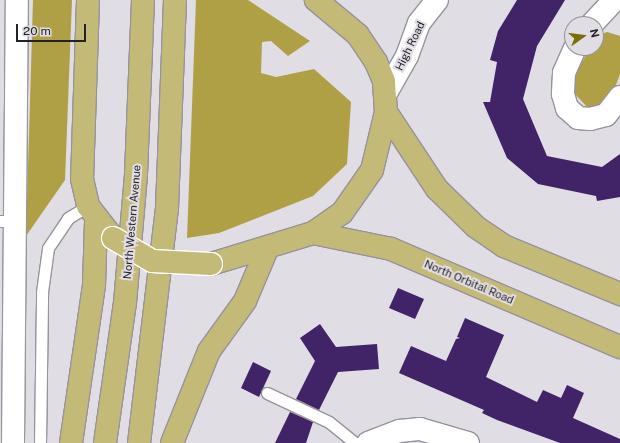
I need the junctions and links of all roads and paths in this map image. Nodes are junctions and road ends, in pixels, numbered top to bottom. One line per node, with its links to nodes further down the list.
1 (17, 0): 13 (street)
2 (143, 0): 22 (highway, North Western Avenue)
3 (175, 0): 23 (highway)
4 (316, 0): 11 (highway)
5 (437, 0): 11 (street, High Road)
6 (614, 0): 8 (street)
7 (88, 2): 12 (highway)
8 (599, 16)
9 (571, 56): 10 (street)
10 (620, 97)
11 (386, 102): 14 (highway); 16 (highway)
12 (92, 213): 15 (highway, bridge); 20 (lane); 21 (highway)
13 (8, 221): 19 (street)
14 (313, 233): 15 (highway); 17 (highway, North Orbital Road)
15 (267, 249): 24 (highway)
16 (620, 294)
17 (620, 347)
18 (267, 393): 25 (lane)
19 (13, 443)
20 (40, 443)
21 (71, 443)
22 (105, 443)
23 (139, 443)
24 (172, 443)
25 (355, 443)
26 (368, 443): 27 (street)
27 (468, 443)

